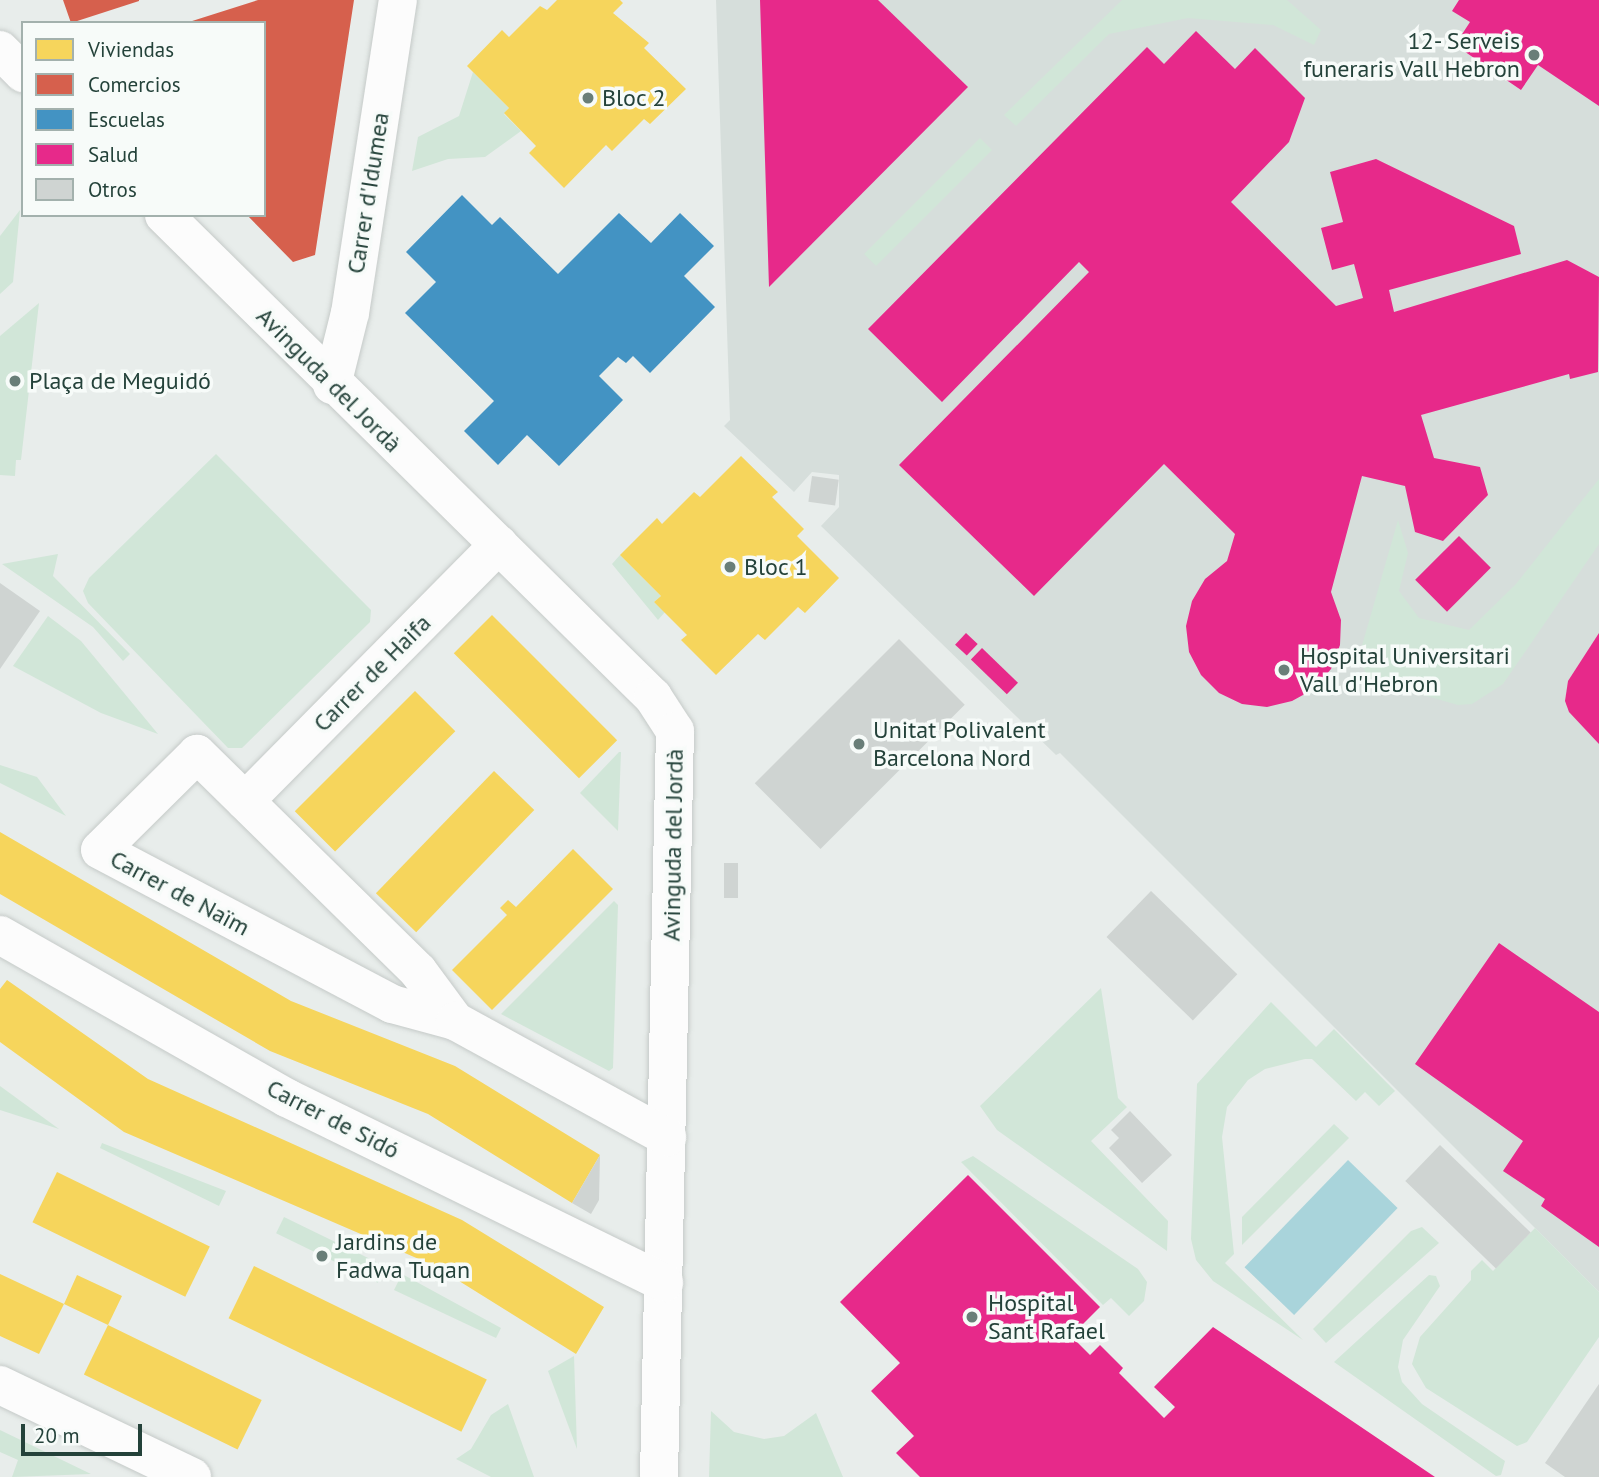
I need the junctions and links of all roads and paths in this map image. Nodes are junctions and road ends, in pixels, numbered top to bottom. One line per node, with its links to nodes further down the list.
1 (398, 0): 5 (street, Carrer d'Idumea)
2 (0, 50): 3 (street)
3 (21, 71)
4 (166, 217): 5 (street, Avinguda del Jordà)
5 (332, 385): 6 (street, Avinguda del Jordà)
6 (499, 544): 7 (street, Carrer de Haifa); 10 (street, Avinguda del Jordà)
7 (245, 801): 9 (street, Carrer de Naïm); 9 (street, Carrer de Naïm)
8 (4, 938): 11 (street, Carrer de Sidó)
9 (455, 1021): 10 (street, Carrer de Naïm)
10 (667, 1137): 11 (street, Avinguda del Jordà)
11 (664, 1283): 15 (street, Avinguda del Jordà)
12 (0, 1385): 13 (street)
13 (139, 1466): 14 (street)
14 (192, 1477)
15 (659, 1477)

